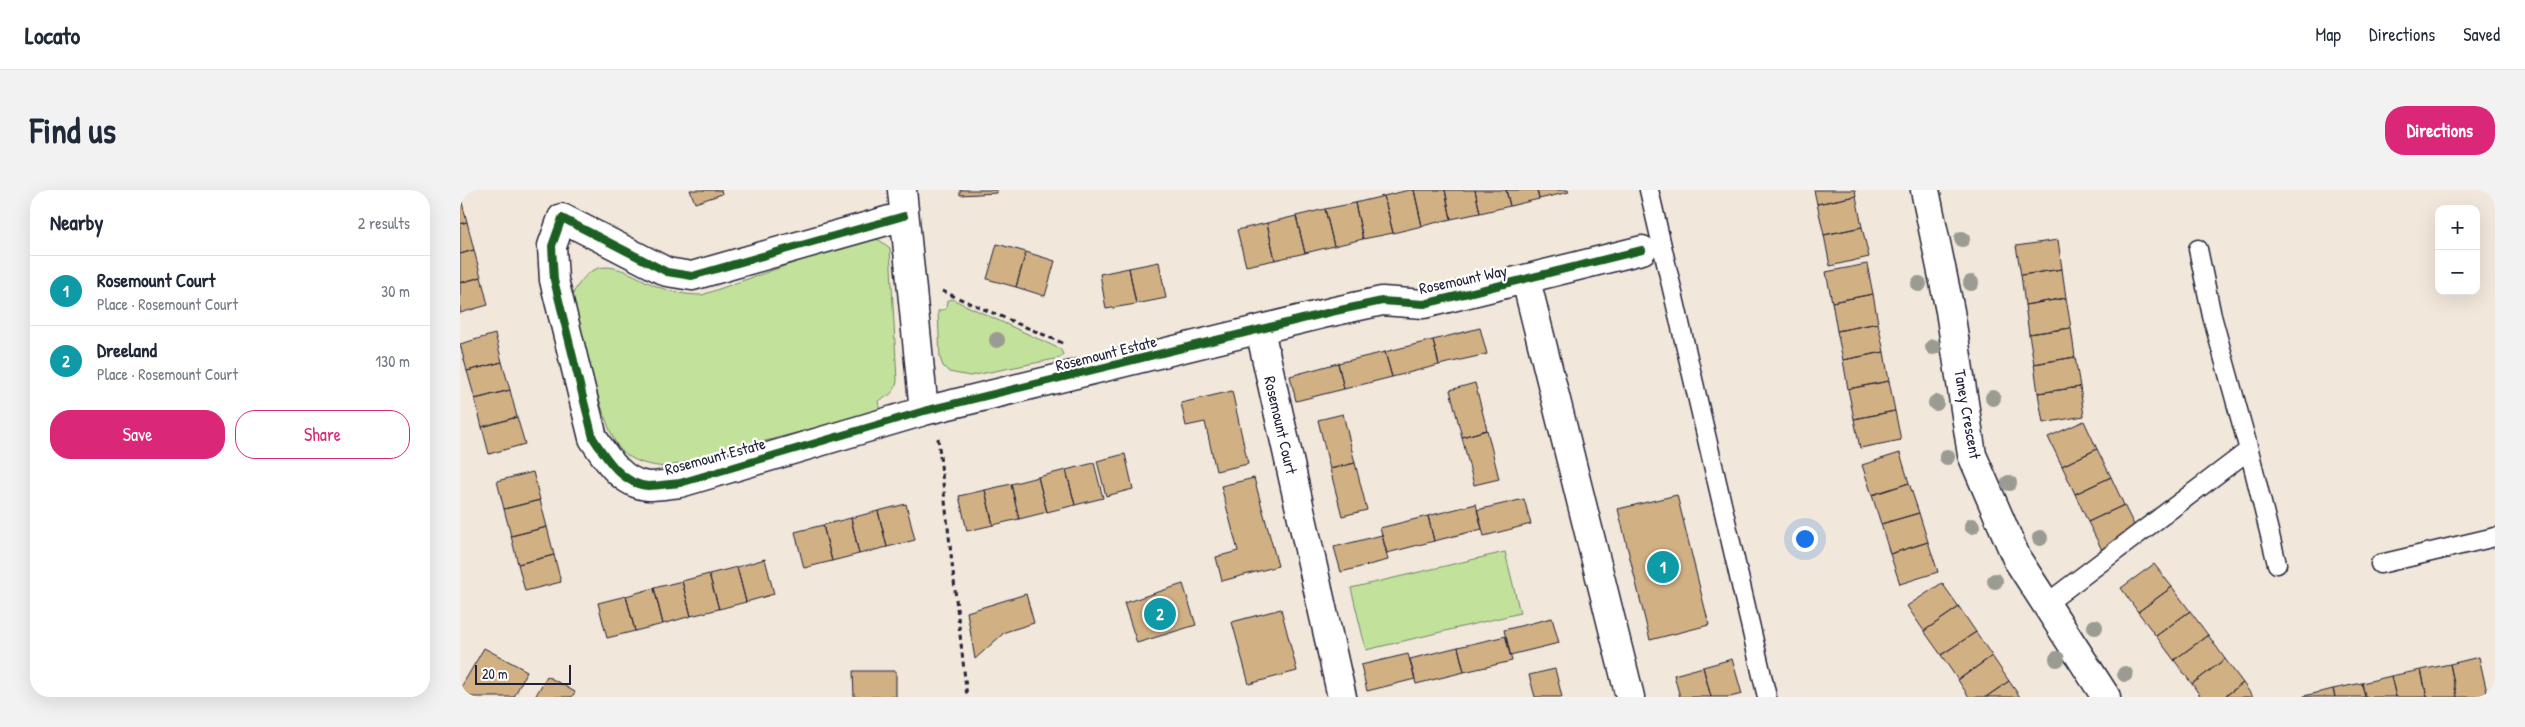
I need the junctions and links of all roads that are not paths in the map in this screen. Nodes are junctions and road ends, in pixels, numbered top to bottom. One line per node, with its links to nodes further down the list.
1 (1649, 190): 17 (lane)
2 (1926, 190): 13 (street, Taney Crescent)
3 (903, 203): 8 (street, Rosemount Estate); 8 (street, Rosemount Estate)
4 (2198, 249): 9 (lane)
5 (1642, 250): 6 (street, Rosemount Way)
6 (1526, 280): 7 (street, Rosemount Way); 16 (street)
7 (1260, 330): 8 (street, Rosemount Estate); 15 (street, Rosemount Court)
8 (930, 409)
9 (2249, 450): 11 (lane); 13 (lane)
10 (2495, 536): 12 (lane)
11 (2277, 564)
12 (2380, 564)
13 (2046, 604): 14 (street, Taney Crescent)
14 (2105, 696)
15 (1342, 697)
16 (1630, 697)
17 (1767, 697)

